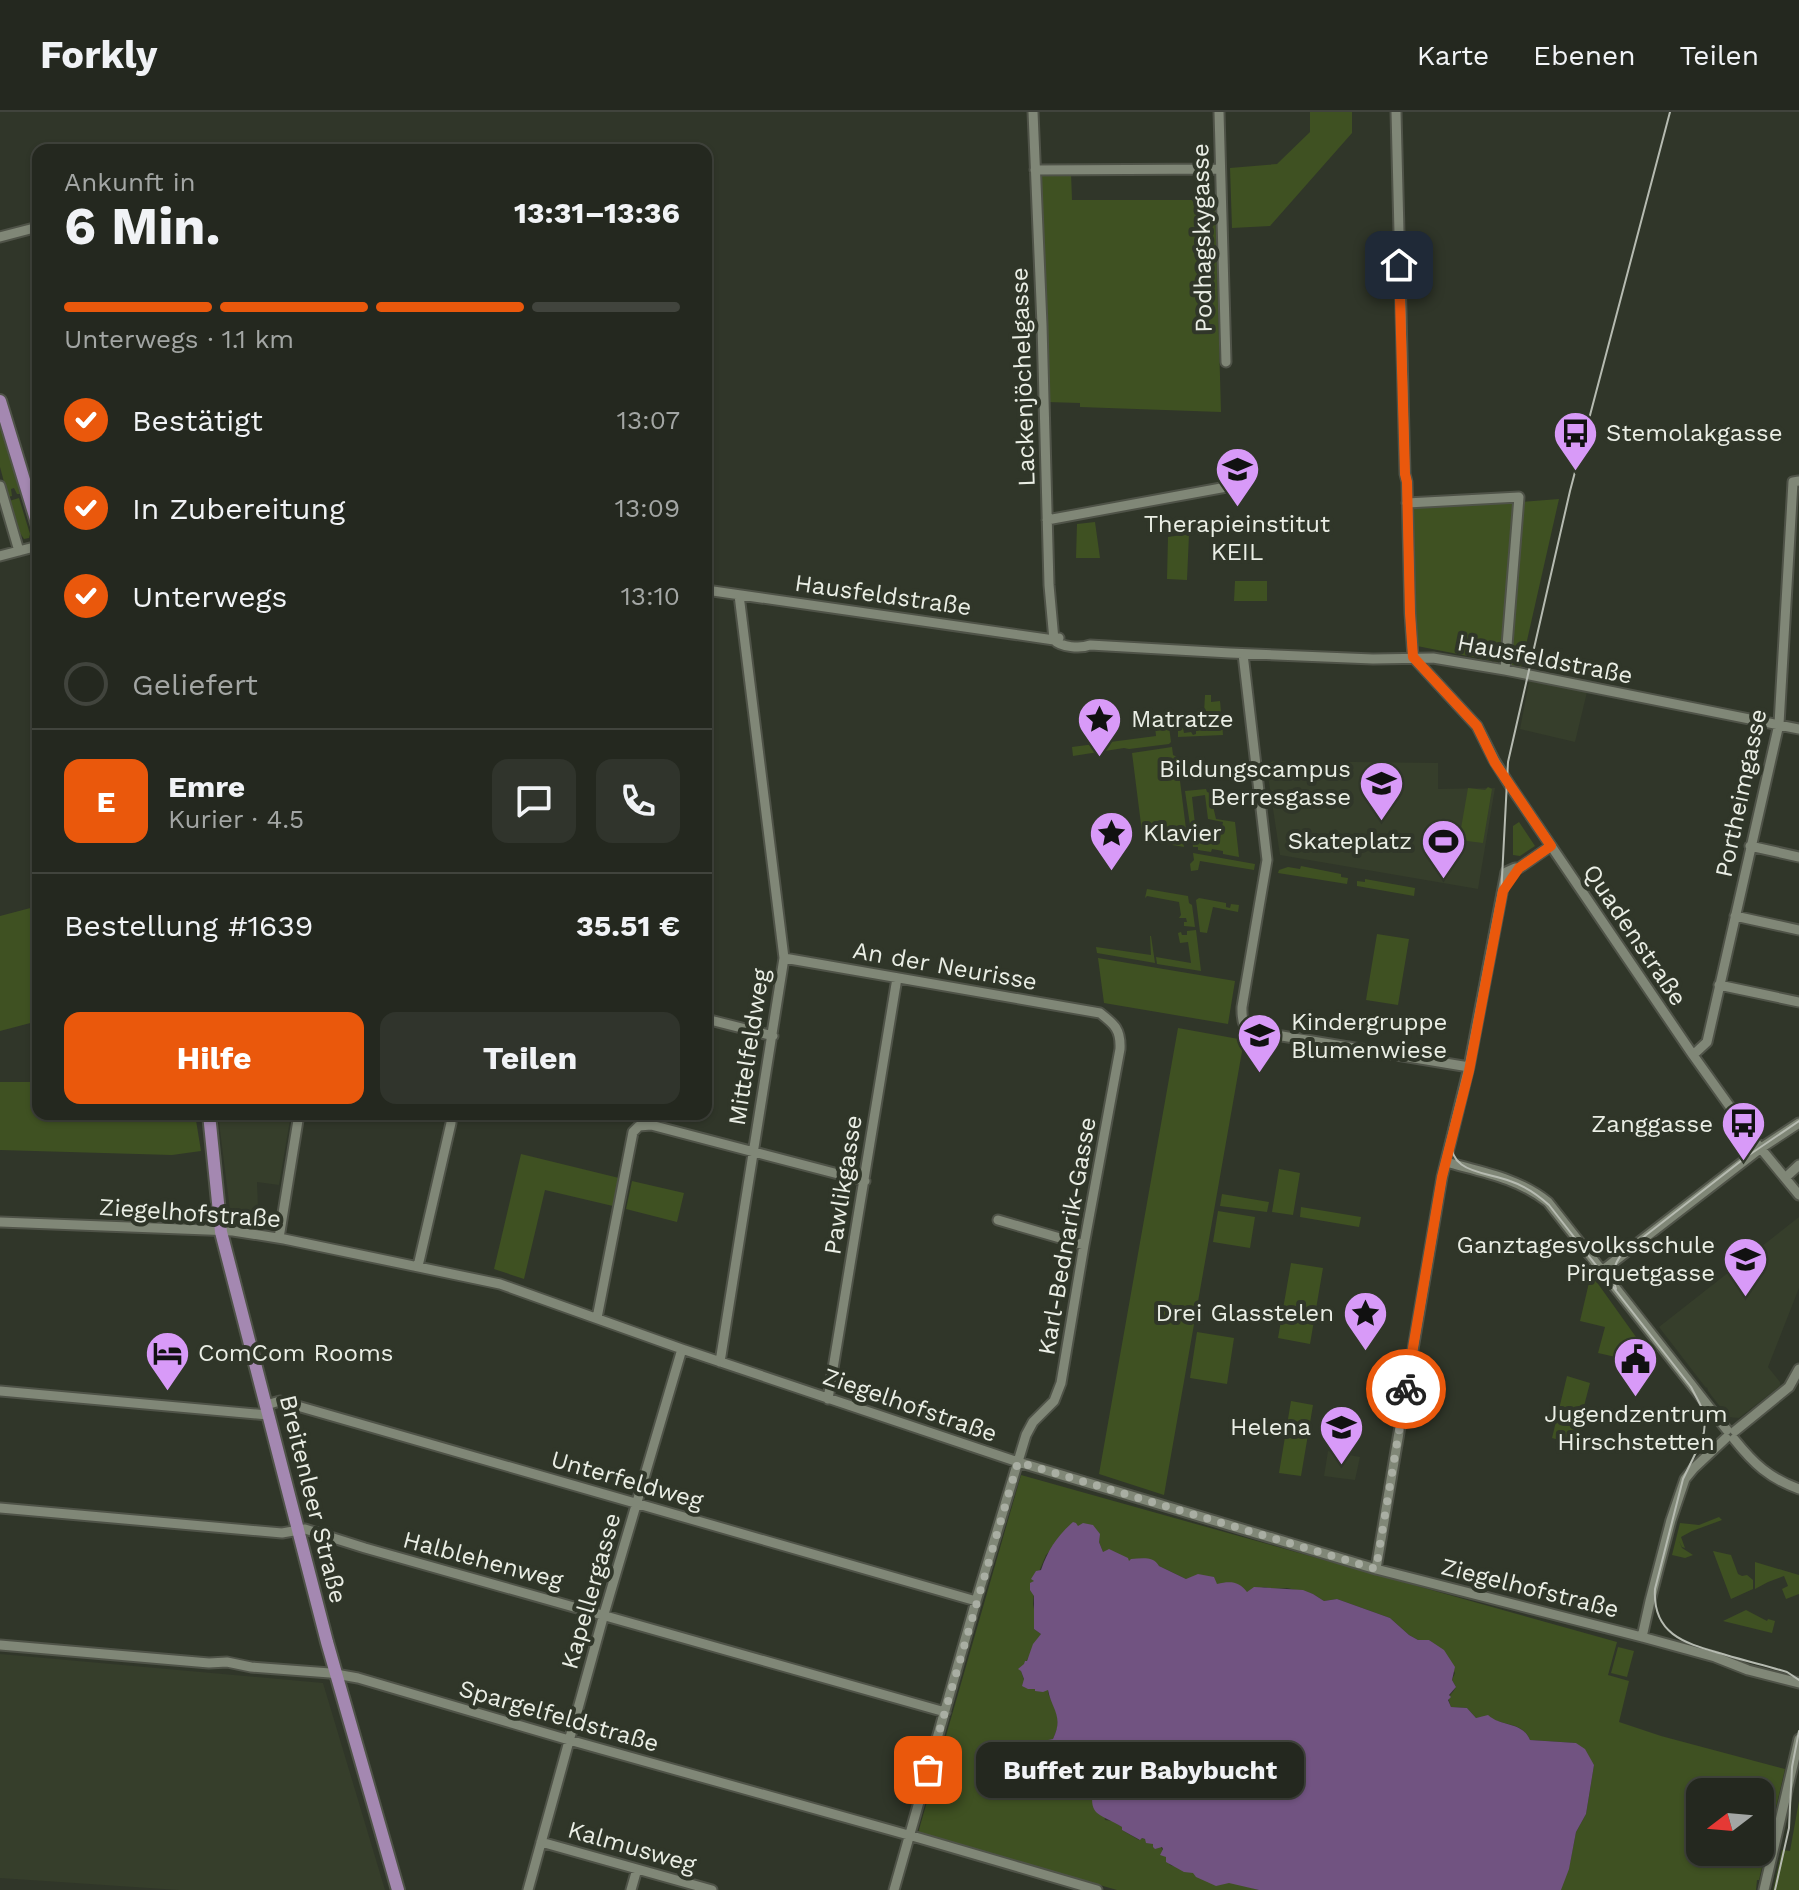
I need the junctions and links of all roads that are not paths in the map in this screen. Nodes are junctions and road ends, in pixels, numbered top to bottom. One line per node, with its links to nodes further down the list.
1 (1033, 112): 5 (street, Lackenjöchelgasse)
2 (1219, 112): 4 (street, Podhagskygasse)
3 (1396, 112): 13 (street)
4 (1220, 169): 5 (street); 8 (street, Podhagskygasse)
5 (1035, 170): 15 (street, Lackenjöchelgasse)
6 (32, 229): 7 (street)
7 (0, 237)
8 (1226, 362)
9 (0, 401): 14 (main road)
10 (1796, 482): 21 (street, Portheimgasse)
11 (0, 486): 17 (street)
12 (1232, 486): 15 (street)
13 (1407, 503): 25 (street); 26 (street)
14 (32, 506)
15 (1047, 520): 23 (street, Lackenjöchelgasse)
16 (32, 548): 17 (street)
17 (19, 551): 18 (street)
18 (0, 556)
19 (712, 591): 20 (street, Hausfeldstraße)
20 (739, 595): 23 (street, Hausfeldstraße); 34 (street, Mittelfeldweg)
21 (1786, 607): 22 (street); 27 (street, Portheimgasse)
22 (1799, 608)
23 (1054, 640): 24 (street, Hausfeldstraße)
24 (1243, 654): 25 (street, Hausfeldstraße); 42 (street)
25 (1413, 657): 26 (street, Hausfeldstraße); 29 (street, Quadenstraße)
26 (1505, 670): 27 (street, Hausfeldstraße)
27 (1779, 724): 28 (street, Hausfeldstraße); 30 (street, Portheimgasse)
28 (1799, 729)
29 (1551, 846): 41 (street, Quadenstraße); 42 (street)
30 (1750, 846): 31 (street); 32 (street, Portheimgasse)
31 (1799, 857)
32 (1735, 916): 33 (street); 36 (street, Portheimgasse)
33 (1799, 930)
34 (784, 958): 35 (street, An der Neurisse); 40 (street, Mittelfeldweg)
35 (897, 978): 38 (street, An der Neurisse); 52 (street, Pawlikgasse)
36 (1719, 985): 37 (street); 41 (street, Portheimgasse)
37 (1799, 1002)
38 (1100, 1013): 58 (street, Karl-Bednarik-Gasse)
39 (712, 1021): 40 (street)
40 (773, 1036): 48 (street, Mittelfeldweg)
41 (1693, 1055): 47 (street, Quadenstraße)
42 (1469, 1067): 49 (street)
43 (210, 1120): 56 (main road, Breitenleer Straße)
44 (298, 1120): 57 (street)
45 (451, 1120): 59 (street)
46 (1799, 1123): 47 (street)
47 (1761, 1148): 51 (street, Quadenstraße); 60 (street)
48 (753, 1150): 52 (street); 61 (street); 63 (street, Mittelfeldweg)
49 (1446, 1162): 60 (street); 74 (street)
50 (1799, 1165): 51 (street)
51 (1785, 1178): 53 (street, Quadenstraße)
52 (865, 1181): 66 (street, Pawlikgasse)
53 (1799, 1195)
54 (998, 1220): 58 (street)
55 (0, 1222): 56 (street, Ziegelhofstraße)
56 (221, 1232): 57 (street, Ziegelhofstraße); 67 (main road, Breitenleer Straße)
57 (279, 1238): 59 (street, Ziegelhofstraße)
58 (1084, 1245): 69 (street, Karl-Bednarik-Gasse)
59 (418, 1266): 61 (street, Ziegelhofstraße)
60 (1603, 1270): 68 (street)
61 (597, 1318): 62 (street, Ziegelhofstraße)
62 (682, 1349): 63 (street, Ziegelhofstraße); 71 (street, Kapellergasse)
63 (720, 1362): 66 (street, Ziegelhofstraße)
64 (1799, 1369): 68 (street)
65 (0, 1391): 67 (street, Unterfeldweg)
66 (828, 1399): 69 (street, Ziegelhofstraße)
67 (267, 1410): 71 (street, Unterfeldweg); 73 (main road, Breitenleer Straße)
68 (1731, 1434): 70 (street); 77 (street)
69 (1018, 1462): 74 (street, Ziegelhofstraße); 75 (street, Karl-Bednarik-Gasse)
70 (1799, 1489)
71 (636, 1504): 75 (street, Unterfeldweg); 76 (street, Kapellergasse)
72 (0, 1508): 73 (street, Halblehenweg)
73 (298, 1530): 76 (street, Halblehenweg); 79 (main road, Breitenleer Straße)
74 (1376, 1569): 77 (street, Ziegelhofstraße)
75 (976, 1601): 81 (street, Karl-Bednarik-Gasse)
76 (604, 1614): 81 (street, Halblehenweg); 83 (street, Kapellergasse)
77 (1642, 1637): 80 (street, Ziegelhofstraße)
78 (0, 1645): 79 (street, Spargelfeldstraße)
79 (336, 1674): 83 (street, Spargelfeldstraße); 87 (main road, Breitenleer Straße)
80 (1799, 1683)
81 (945, 1712): 84 (street, Karl-Bednarik-Gasse)
82 (1799, 1739): 93 (street)
83 (569, 1740): 84 (street, Spargelfeldstraße); 85 (street, Kapellergasse)
84 (910, 1836): 91 (street, Karl-Bednarik-Gasse); 92 (street, Spargelfeldstraße)
85 (541, 1842): 86 (street, Kalmusweg); 88 (street, Kapellergasse)
86 (637, 1869): 89 (street); 90 (street, Kalmusweg)
87 (398, 1890)
88 (528, 1890)
89 (631, 1890)
90 (712, 1890)
91 (894, 1890)
92 (1097, 1890)
93 (1764, 1890)

